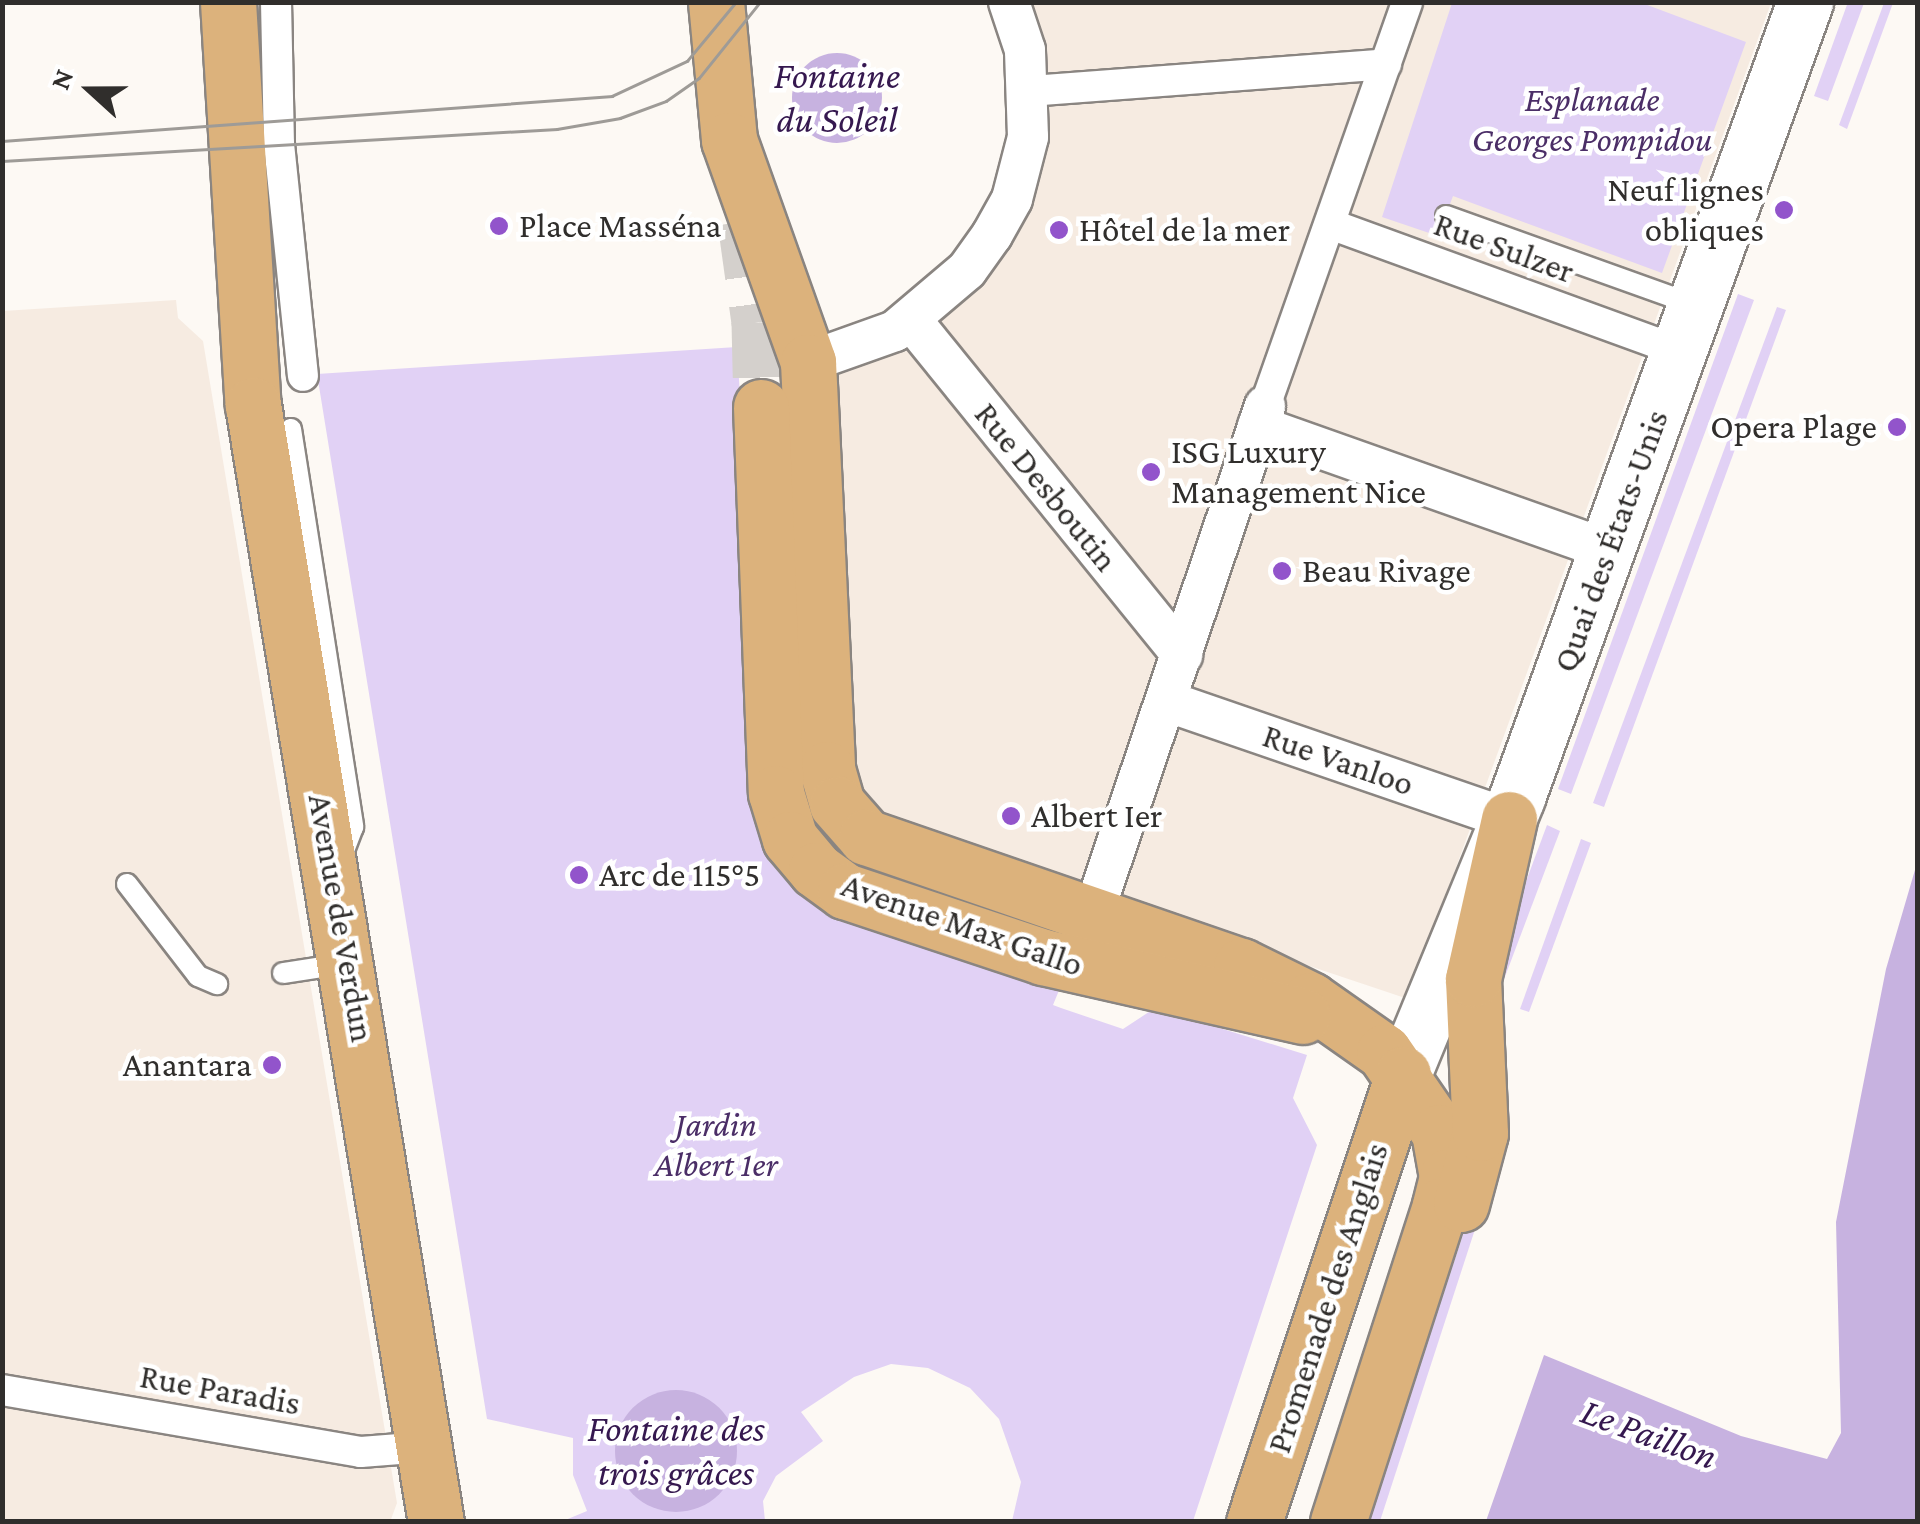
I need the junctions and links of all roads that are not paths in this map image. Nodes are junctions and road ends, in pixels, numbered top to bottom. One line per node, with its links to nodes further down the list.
1 (228, 2): 24 (main road, Avenue de Verdun)
2 (276, 2): 15 (street)
3 (716, 2): 14 (main road, Avenue Max Gallo)
4 (1009, 2): 8 (street)
5 (1407, 2): 7 (street)
6 (1805, 2): 11 (main road, Quai des États-Unis)
7 (1386, 64): 8 (street); 10 (street)
8 (1030, 91): 12 (street)
9 (1446, 216): 11 (lane)
10 (1330, 224): 13 (street, Rue Sulzer); 17 (street)
11 (1696, 306): 19 (main road, Quai des États-Unis)
12 (911, 320): 14 (street); 21 (street, Rue Desboutin)
13 (1654, 342)
14 (808, 362): 20 (main road, Avenue Max Gallo)
15 (302, 376)
16 (760, 407): 26 (main road, Avenue Max Gallo)
17 (1262, 416): 19 (street); 21 (street)
18 (290, 428): 24 (lane)
19 (1608, 550): 23 (main road, Quai des États-Unis)
20 (821, 604): 26 (main road); 27 (main road, Avenue Max Gallo)
21 (1182, 655): 22 (street)
22 (1166, 701): 23 (street, Rue Vanloo); 27 (street)
23 (1509, 819): 33 (main road, Quai des États-Unis); 34 (main road)
24 (333, 865): 29 (main road, Avenue de Verdun)
25 (127, 884): 31 (lane)
26 (893, 905): 28 (main road, Avenue Max Gallo)
27 (1093, 914): 28 (main road); 32 (main road, Avenue Max Gallo)
28 (1043, 957): 32 (main road, Avenue Max Gallo)
29 (349, 964): 30 (lane); 36 (main road, Avenue de Verdun)
30 (284, 973)
31 (217, 984)
32 (1340, 1020): 33 (main road, Avenue Max Gallo)
33 (1403, 1074): 34 (main road, Promenade des Anglais); 38 (main road, Promenade des Anglais); 39 (main road, Promenade des Anglais)
34 (1416, 1279): 40 (main road, Promenade des Anglais)
35 (2, 1390): 36 (street, Rue Paradis)
36 (426, 1447): 37 (main road, Avenue de Verdun)
37 (436, 1522)
38 (1254, 1522)
39 (1327, 1522)
40 (1338, 1522)

